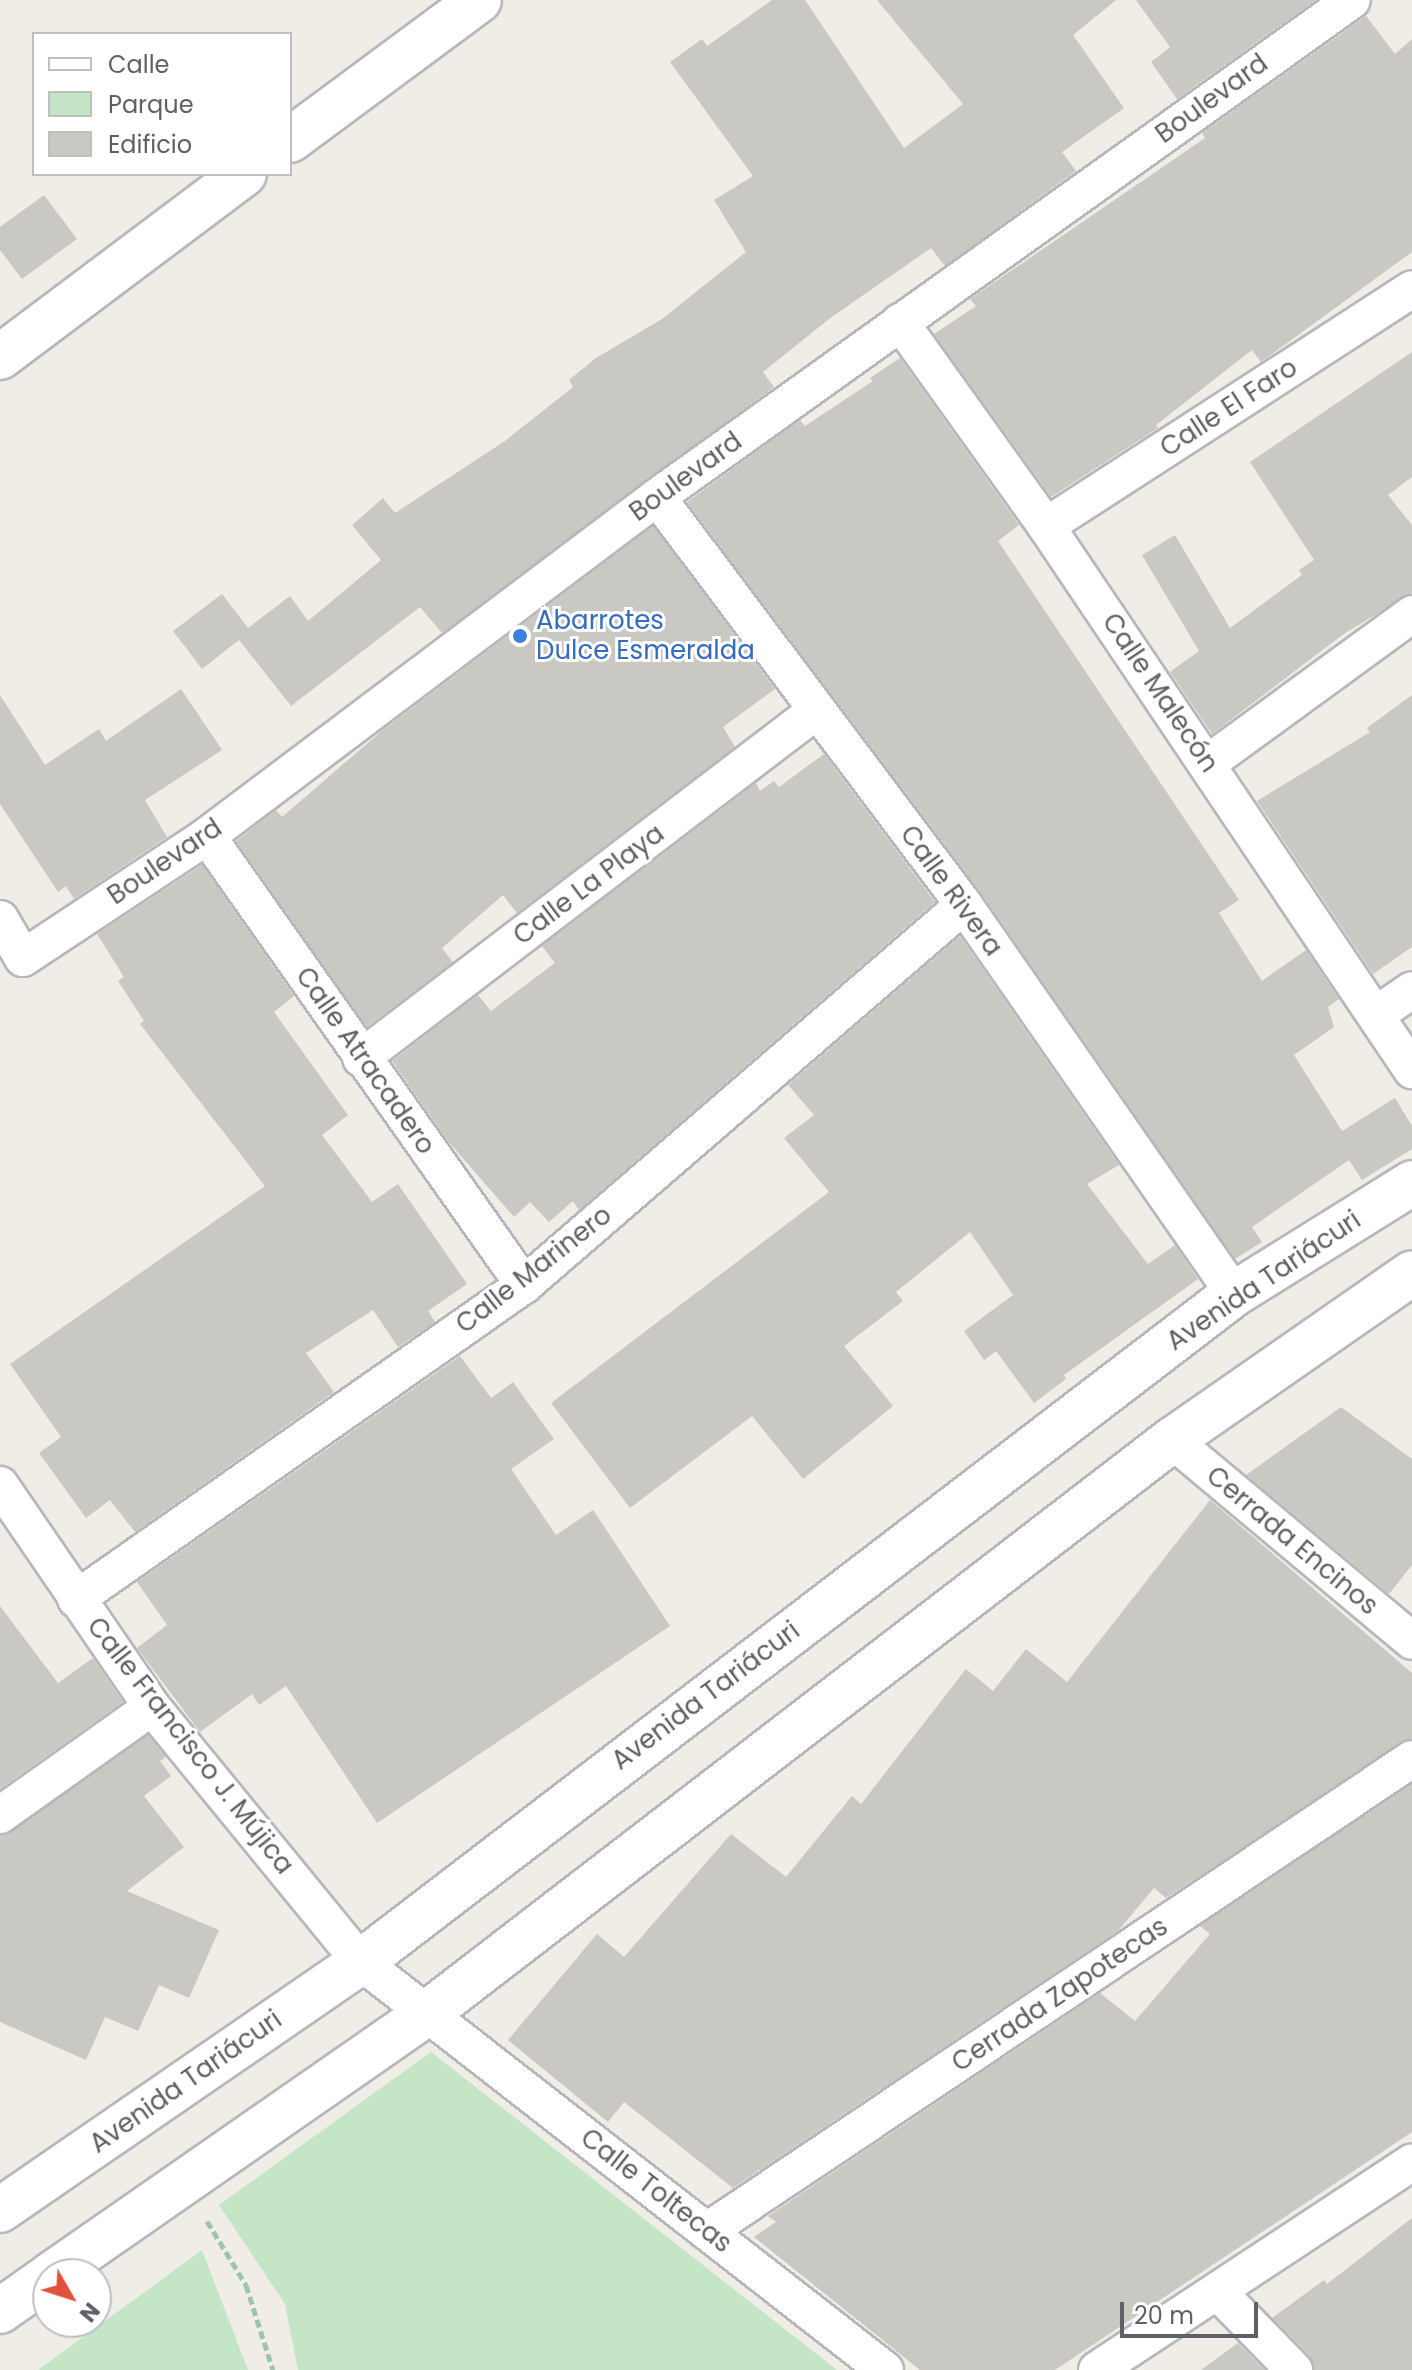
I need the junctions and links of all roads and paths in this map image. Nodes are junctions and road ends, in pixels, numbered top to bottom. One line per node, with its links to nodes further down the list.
1 (479, 0): 3 (street)
2 (1352, 0): 6 (street, Boulevard)
3 (292, 139)
4 (241, 176): 7 (street)
5 (1412, 289): 9 (street, Calle El Faro)
6 (900, 322): 8 (street, Boulevard); 9 (street, Calle Malecón)
7 (0, 357)
8 (657, 497): 11 (street, Calle Rivera); 13 (street, Boulevard)
9 (1046, 526): 12 (street, Calle Malecón)
10 (1412, 614): 12 (street)
11 (816, 711): 14 (street, Calle Rivera); 18 (street, Calle La Playa)
12 (1208, 763): 17 (street, Calle Malecón)
13 (207, 836): 15 (street, Boulevard); 18 (street, Calle Atracadero)
14 (964, 905): 22 (street, Calle Marinero); 23 (street, Calle Rivera)
15 (0, 919)
16 (1412, 990): 17 (street)
17 (1377, 1014): 19 (street, Calle Malecón)
18 (361, 1058): 22 (street, Calle Atracadero)
19 (1412, 1070)
20 (1412, 1183): 23 (street, Avenida Tariácuri)
21 (1412, 1273): 24 (street)
22 (524, 1285): 26 (street, Calle Marinero)
23 (1234, 1294): 31 (street, Avenida Tariácuri)
24 (1172, 1440): 27 (street, Cerrada Encinos); 32 (street)
25 (4, 1500): 26 (street, Calle Francisco J. Mújica)
26 (76, 1599): 28 (street, Calle Francisco J. Mújica)
27 (1412, 1641)
28 (152, 1707): 30 (street); 31 (street, Calle Francisco J. Mújica)
29 (1412, 1759): 36 (street, Cerrada Zapotecas)
30 (0, 1815)
31 (361, 1962): 32 (street, Calle Francisco J. Mújica); 35 (street, Avenida Tariácuri)
32 (426, 2014): 34 (street); 36 (street, Calle Toltecas)
33 (1412, 2162): 39 (street)
34 (183, 2182): 37 (street); 41 (path)
35 (0, 2210)
36 (707, 2231): 42 (street, Calle Toltecas)
37 (75, 2258)
38 (32, 2289): 40 (street)
39 (1218, 2292): 43 (street); 44 (street)
40 (0, 2311)
41 (273, 2370)
42 (885, 2370)
43 (1097, 2370)
44 (1294, 2370)

